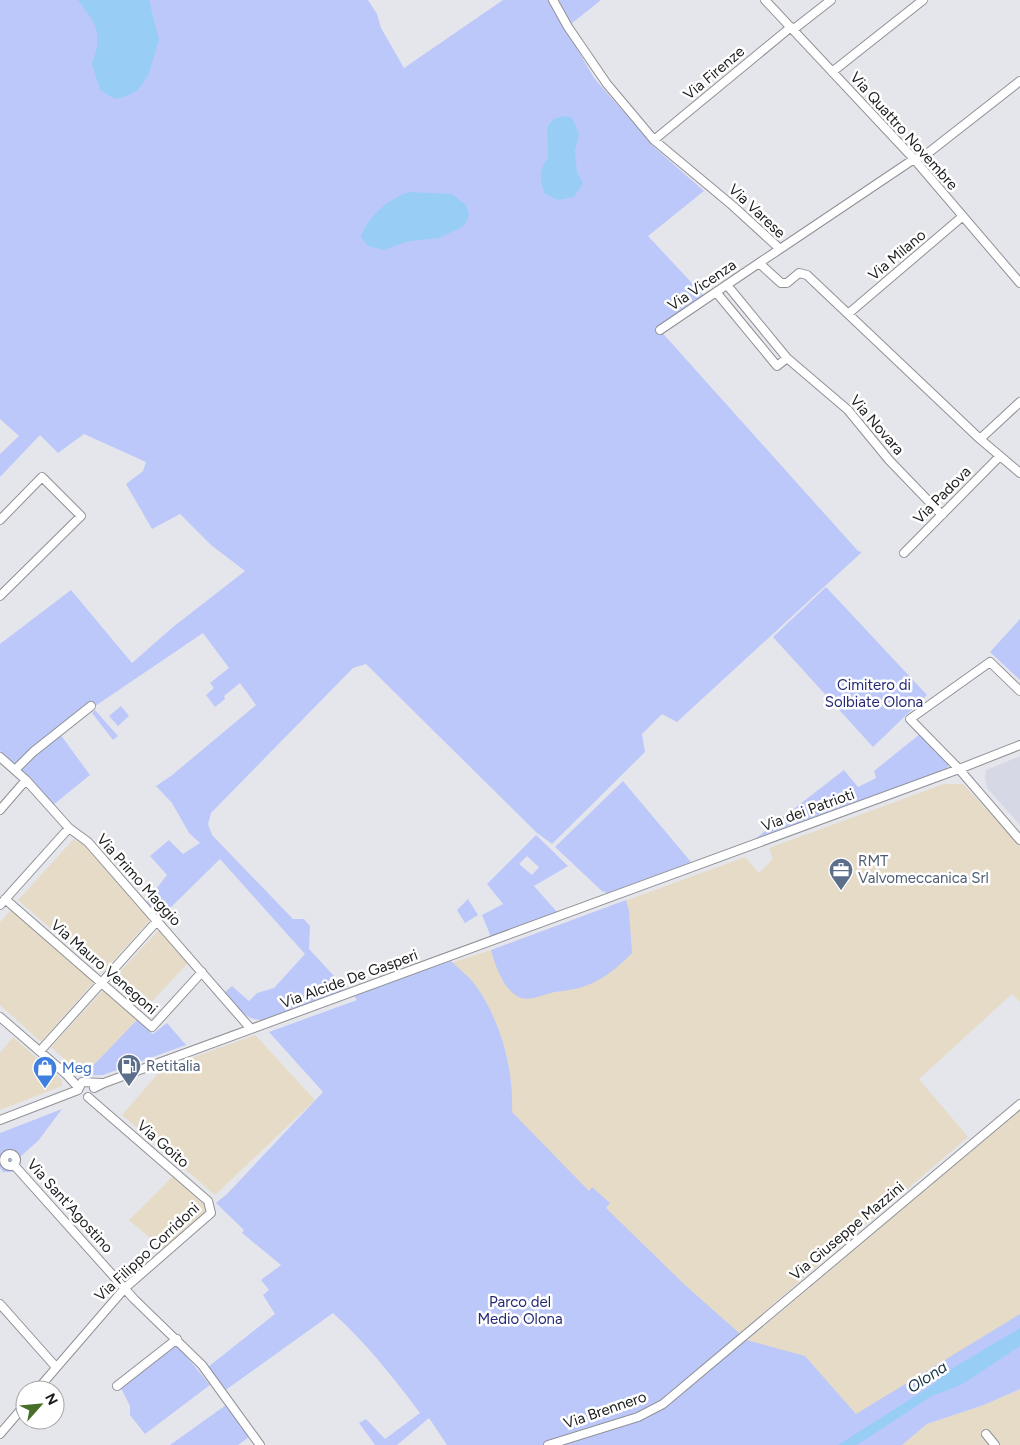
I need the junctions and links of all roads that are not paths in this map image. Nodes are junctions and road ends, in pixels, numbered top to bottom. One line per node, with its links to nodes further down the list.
1 (554, 0): 8 (street, Via Varese)
2 (766, 0): 5 (street, Via Quattro Novembre)
3 (832, 0): 5 (street, Via Firenze)
4 (924, 0): 6 (street)
5 (792, 28): 6 (street, Via Quattro Novembre); 8 (street, Via Firenze)
6 (832, 72): 9 (street, Via Quattro Novembre)
7 (1020, 80): 9 (street)
8 (654, 140): 11 (street, Via Varese)
9 (914, 159): 10 (street, Via Quattro Novembre); 11 (street)
10 (963, 216): 13 (street, Via Quattro Novembre); 16 (street, Via Milano)
11 (780, 249): 12 (street, Via Varese)
12 (759, 263): 14 (street, Via Vicenza); 16 (street)
13 (1020, 283)
14 (727, 285): 15 (street, Via Vicenza); 18 (street, Via Novara)
15 (716, 292): 17 (street, Via Vicenza); 18 (street)
16 (848, 314): 20 (street)
17 (660, 330)
18 (787, 358): 23 (street, Via Novara)
19 (1020, 402): 20 (street)
20 (980, 439): 21 (street)
21 (1000, 456): 22 (street); 23 (street, Via Padova)
22 (1020, 473)
23 (942, 515): 25 (street, Via Padova)
24 (0, 520): 26 (street)
25 (904, 553)
26 (1, 594)
27 (1020, 691): 31 (street)
28 (91, 706): 32 (street)
29 (1020, 745): 31 (street, Via dei Patrioti)
30 (0, 757): 32 (street, Via Primo Maggio)
31 (959, 769): 36 (street); 37 (street, Via dei Patrioti)
32 (15, 770): 33 (street, Via Primo Maggio)
33 (26, 780): 34 (street); 35 (street, Via Primo Maggio)
34 (0, 810)
35 (69, 828): 38 (street); 39 (street, Via Primo Maggio)
36 (1020, 840)
37 (604, 900): 43 (street, Via Alcide De Gasperi)
38 (2, 902): 41 (street, Via Mauro Venegoni)
39 (156, 921): 40 (street, Via Primo Maggio); 41 (street)
40 (202, 972): 41 (street, Via Mauro Venegoni); 43 (street, Via Primo Maggio)
41 (101, 983): 44 (street)
42 (0, 1017): 44 (street, Via Goito)
43 (251, 1029): 45 (street, Via Alcide De Gasperi)
44 (40, 1051): 46 (street, Via Goito)
45 (94, 1087): 46 (street); 46 (street, Via Alcide De Gasperi); 48 (street, Via Goito)
46 (81, 1090): 48 (street, Via Goito); 49 (street)
47 (1020, 1104): 56 (street, Via Giuseppe Mazzini)
48 (102, 1107): 51 (street, Via Goito)
49 (0, 1120)
50 (14, 1164): 52 (street, Via Sant'Agostino)
51 (208, 1201): 52 (street, Via Filippo Corridoni)
52 (125, 1288): 54 (street, Via Sant'Agostino); 55 (street, Via Filippo Corridoni)
53 (0, 1304): 55 (street)
54 (177, 1340): 58 (street); 62 (street, Via Sant'Agostino)
55 (55, 1366): 57 (street, Via Filippo Corridoni)
56 (692, 1378): 63 (street, Via Brennero)
57 (44, 1380)
58 (117, 1386)
59 (15, 1417): 60 (street)
60 (0, 1434)
61 (986, 1434): 64 (street)
62 (260, 1445)
63 (548, 1445)
64 (995, 1445)

